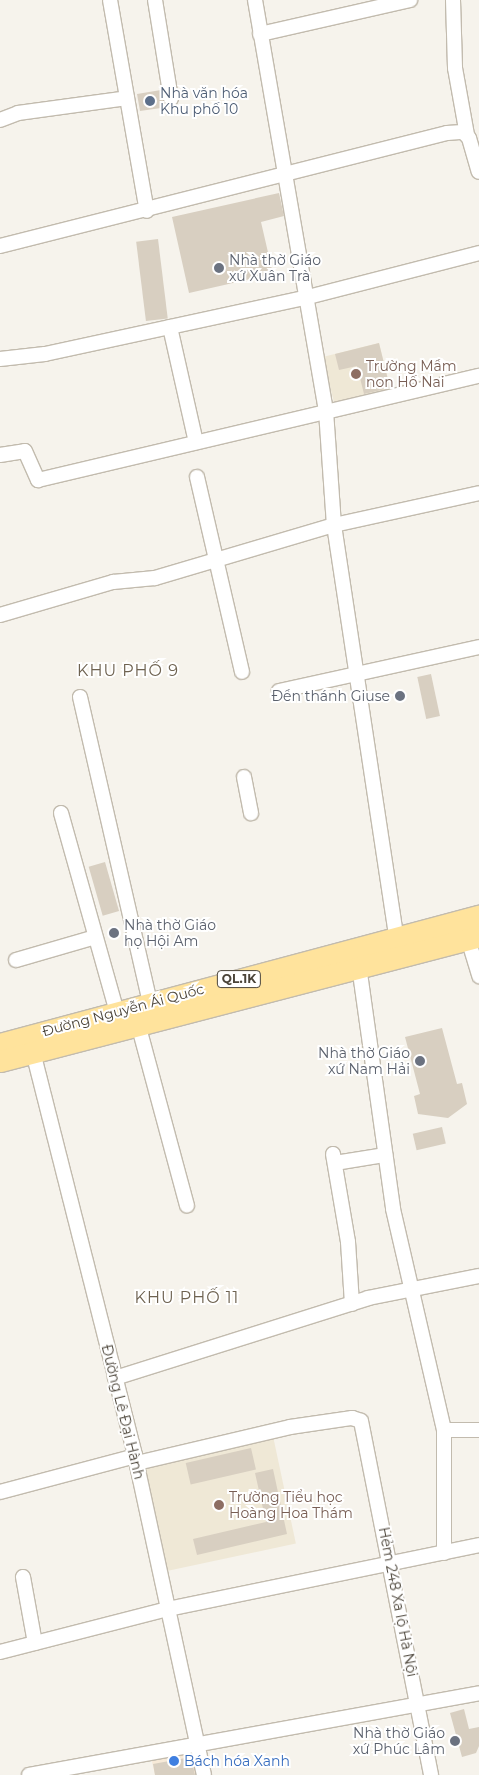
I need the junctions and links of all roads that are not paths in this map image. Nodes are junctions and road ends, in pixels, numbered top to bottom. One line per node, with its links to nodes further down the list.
1 (110, 0): 7 (street)
2 (155, 0): 8 (street)
3 (255, 0): 6 (street)
4 (410, 0): 6 (street)
5 (453, 0): 10 (street)
6 (260, 34): 12 (street)
7 (127, 98): 9 (street); 13 (street)
8 (171, 100)
9 (0, 120)
10 (467, 135): 11 (street); 12 (street)
11 (479, 172)
12 (287, 174): 13 (street); 16 (street)
13 (148, 211): 14 (street)
14 (0, 246)
15 (479, 253): 16 (street)
16 (308, 297): 17 (street); 20 (street)
17 (170, 327): 18 (street); 21 (street)
18 (0, 359)
19 (479, 376): 20 (street)
20 (326, 411): 21 (street); 25 (street)
21 (196, 442): 22 (street)
22 (0, 455)
23 (197, 477): 26 (street)
24 (479, 493): 25 (street)
25 (334, 525): 26 (street); 29 (street)
26 (214, 560): 27 (street); 30 (street)
27 (0, 615)
28 (479, 647): 29 (street)
29 (356, 671): 31 (street); 38 (street)
30 (242, 672)
31 (279, 691)
32 (80, 697): 43 (street)
33 (244, 777): 34 (street)
34 (251, 813)
35 (61, 814): 37 (street)
36 (479, 916): 38 (main road, Đường Nguyễn Ái Quốc / QL.1K)
37 (95, 937): 40 (street); 44 (street)
38 (396, 938): 43 (main road, Đường Nguyễn Ái Quốc / QL.1K)
39 (473, 938): 41 (main road, Đường Nguyễn Ái Quốc / QL.1K); 42 (street)
40 (16, 960)
41 (359, 966): 45 (main road, Đường Nguyễn Ái Quốc / QL.1K); 49 (street)
42 (479, 976)
43 (150, 1003): 44 (main road, Đường Nguyễn Ái Quốc / QL.1K)
44 (117, 1012): 46 (main road, Đường Nguyễn Ái Quốc / QL.1K)
45 (138, 1024): 47 (main road, Đường Nguyễn Ái Quốc / QL.1K); 50 (street)
46 (0, 1044)
47 (33, 1052): 48 (main road, Đường Nguyễn Ái Quốc / QL.1K); 54 (street, Đường Lê Đại Hành)
48 (0, 1061)
49 (385, 1155): 52 (street); 53 (street)
50 (186, 1205)
51 (479, 1276): 52 (street)
52 (414, 1292): 53 (street); 55 (street)
53 (352, 1304): 54 (street)
54 (115, 1378): 57 (street, Đường Lê Đại Hành)
55 (444, 1430): 56 (street); 60 (street)
56 (479, 1430)
57 (136, 1459): 58 (street); 61 (street, Hẻm 248 Xa lộ Hà Nội); 63 (street, Đường Lê Đại Hành)
58 (0, 1492)
59 (479, 1545): 60 (street)
60 (444, 1553): 61 (street)
61 (391, 1562): 63 (street); 67 (street, Hẻm 248 Xa lộ Hà Nội)
62 (23, 1577): 64 (street)
63 (168, 1609): 64 (street); 68 (street, Đường Lê Đại Hành)
64 (35, 1643): 65 (street)
65 (0, 1652)
66 (479, 1693): 67 (street)
67 (418, 1704): 68 (street); 71 (street, Hẻm 248 Xa lộ Hà Nội)
68 (197, 1743): 69 (street); 70 (street, Đường Lê Đại Hành)
69 (29, 1775)
70 (204, 1775)
71 (431, 1775)

